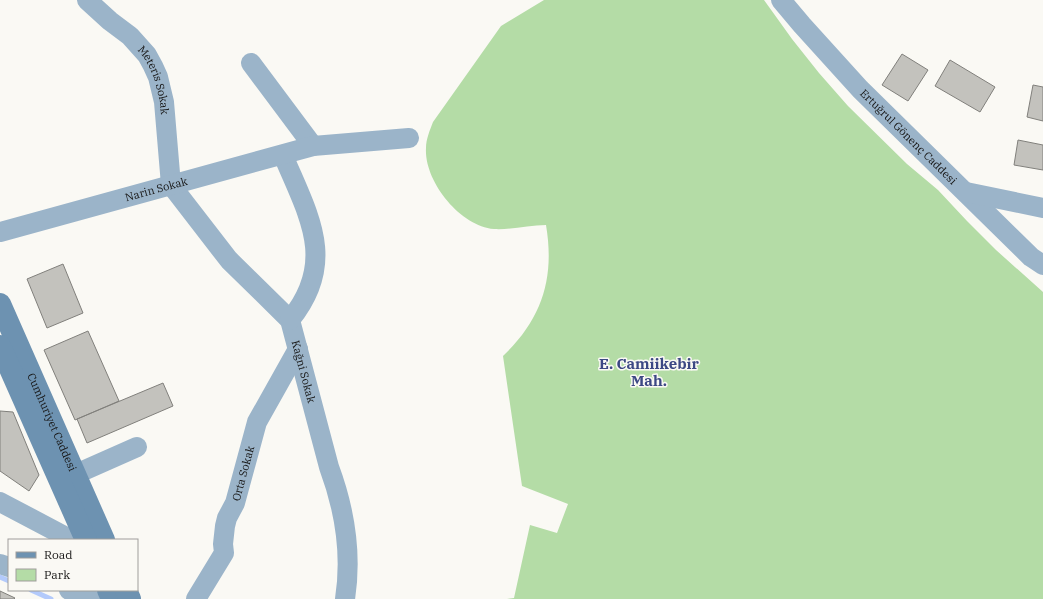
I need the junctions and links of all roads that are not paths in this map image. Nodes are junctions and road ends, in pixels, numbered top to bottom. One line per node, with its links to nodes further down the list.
1 (87, 0): 7 (street, Meteris Sokak)
2 (781, 0): 8 (street, Ertuğrul Gönenç Caddesi)
3 (251, 63): 5 (street)
4 (409, 138): 5 (street, Narin Sokak)
5 (313, 146): 6 (street, Narin Sokak)
6 (283, 155): 7 (street, Narin Sokak); 13 (street)
7 (171, 185): 10 (street, Narin Sokak); 13 (street)
8 (966, 192): 9 (street); 11 (street, Ertuğrul Gönenç Caddesi)
9 (1043, 208)
10 (0, 232)
11 (1043, 265)
12 (0, 304): 17 (main road, Cumhuriyet Caddesi)
13 (290, 320): 15 (street, Kağni Sokak)
14 (0, 346): 20 (main road, Cumhuriyet Caddesi)
15 (298, 349): 24 (street, Orta Sokak); 25 (street, Kağni Sokak)
16 (137, 447): 17 (street)
17 (76, 474): 21 (main road, Cumhuriyet Caddesi)
18 (0, 502): 19 (street)
19 (70, 539)
20 (86, 539)
21 (104, 539)
22 (71, 591): 23 (street)
23 (91, 599)
24 (196, 599)
25 (345, 599)

